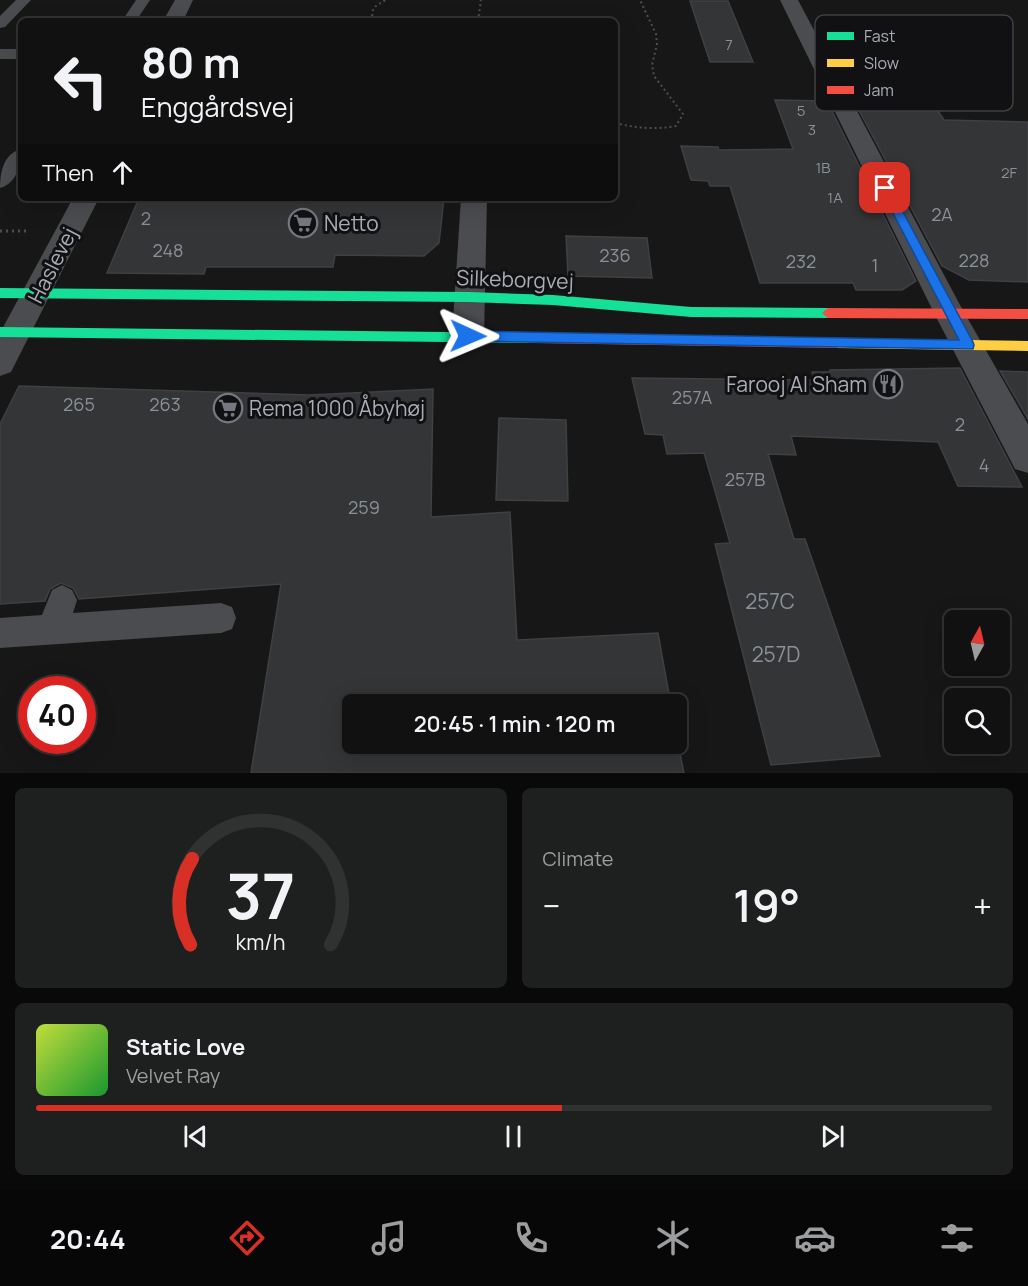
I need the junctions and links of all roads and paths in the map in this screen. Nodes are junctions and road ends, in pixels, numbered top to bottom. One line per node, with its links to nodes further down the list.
1 (24, 0): 12 (lane)
2 (143, 0): 8 (lane)
3 (184, 0): 9 (street)
4 (386, 0): 10 (path)
5 (481, 0): 11 (path)
6 (640, 0): 17 (path)
7 (789, 0): 13 (street)
8 (131, 18)
9 (175, 18)
10 (373, 18)
11 (478, 18)
12 (0, 24)
13 (815, 51)
14 (0, 54): 15 (lane)
15 (18, 54)
16 (846, 111): 25 (street)
17 (618, 124)
18 (18, 159): 19 (lane)
19 (0, 182)
20 (84, 201): 23 (street, Haslevej)
21 (474, 201): 24 (street)
22 (0, 293): 23 (street, Silkeborgvej)
23 (37, 293): 24 (street, Silkeborgvej); 27 (street, Haslevej)
24 (469, 297): 25 (street, Silkeborgvej); 28 (street)
25 (949, 313): 26 (street, Silkeborgvej); 29 (street)
26 (1028, 314)
27 (8, 332): 28 (street); 31 (street, Haslevej)
28 (468, 336): 29 (street)
29 (968, 345): 30 (street); 32 (street)
30 (1028, 346)
31 (0, 363)
32 (1028, 457)
33 (63, 600): 35 (lane)
34 (221, 618): 35 (lane)
35 (53, 630): 36 (lane)
36 (0, 633)

